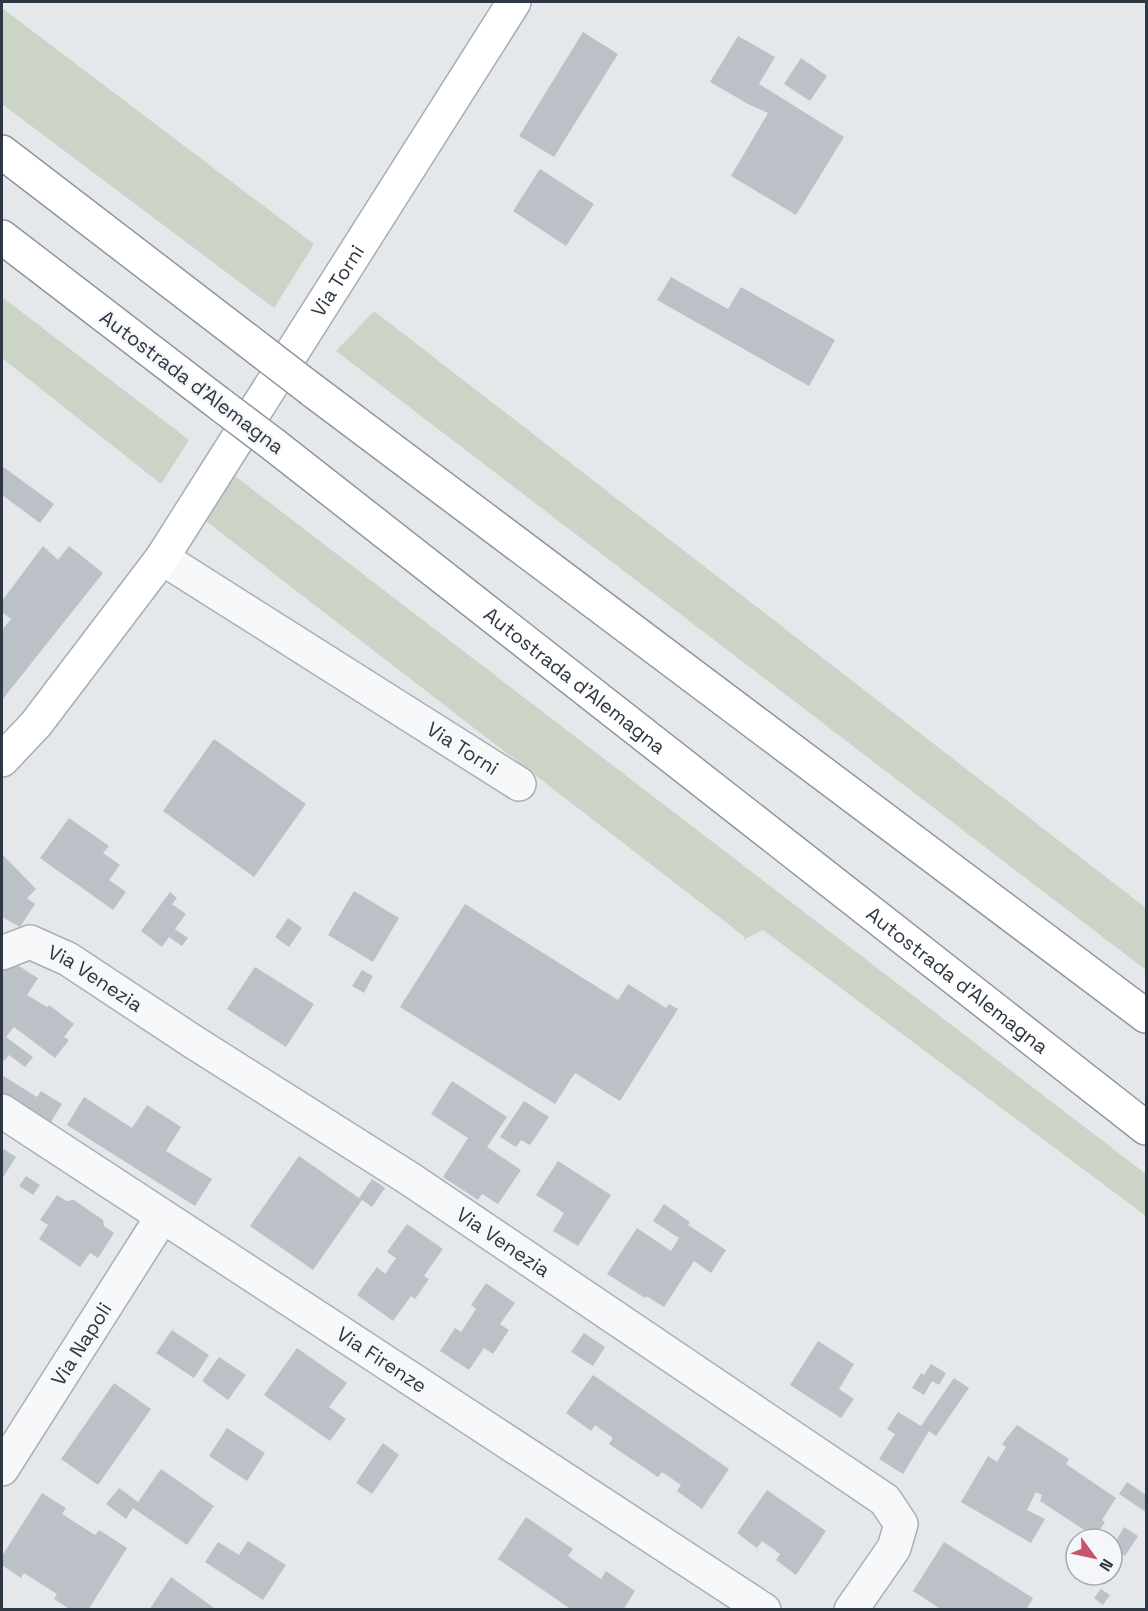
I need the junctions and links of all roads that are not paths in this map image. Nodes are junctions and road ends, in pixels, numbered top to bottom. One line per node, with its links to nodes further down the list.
1 (514, 2): 4 (main road, Via Torni)
2 (2, 152): 8 (main road, bridge)
3 (2, 237): 10 (main road, Autostrada d'Alemagna, bridge)
4 (162, 558): 5 (main road, Via Torni); 6 (street, Via Torni)
5 (2, 760)
6 (519, 784)
7 (2, 953): 14 (street, Via Venezia)
8 (1146, 1016)
9 (2, 1111): 11 (street, Via Firenze)
10 (1146, 1128)
11 (162, 1217): 12 (street, Via Napoli); 13 (street, Via Firenze)
12 (2, 1469)
13 (764, 1610)
14 (851, 1610)

